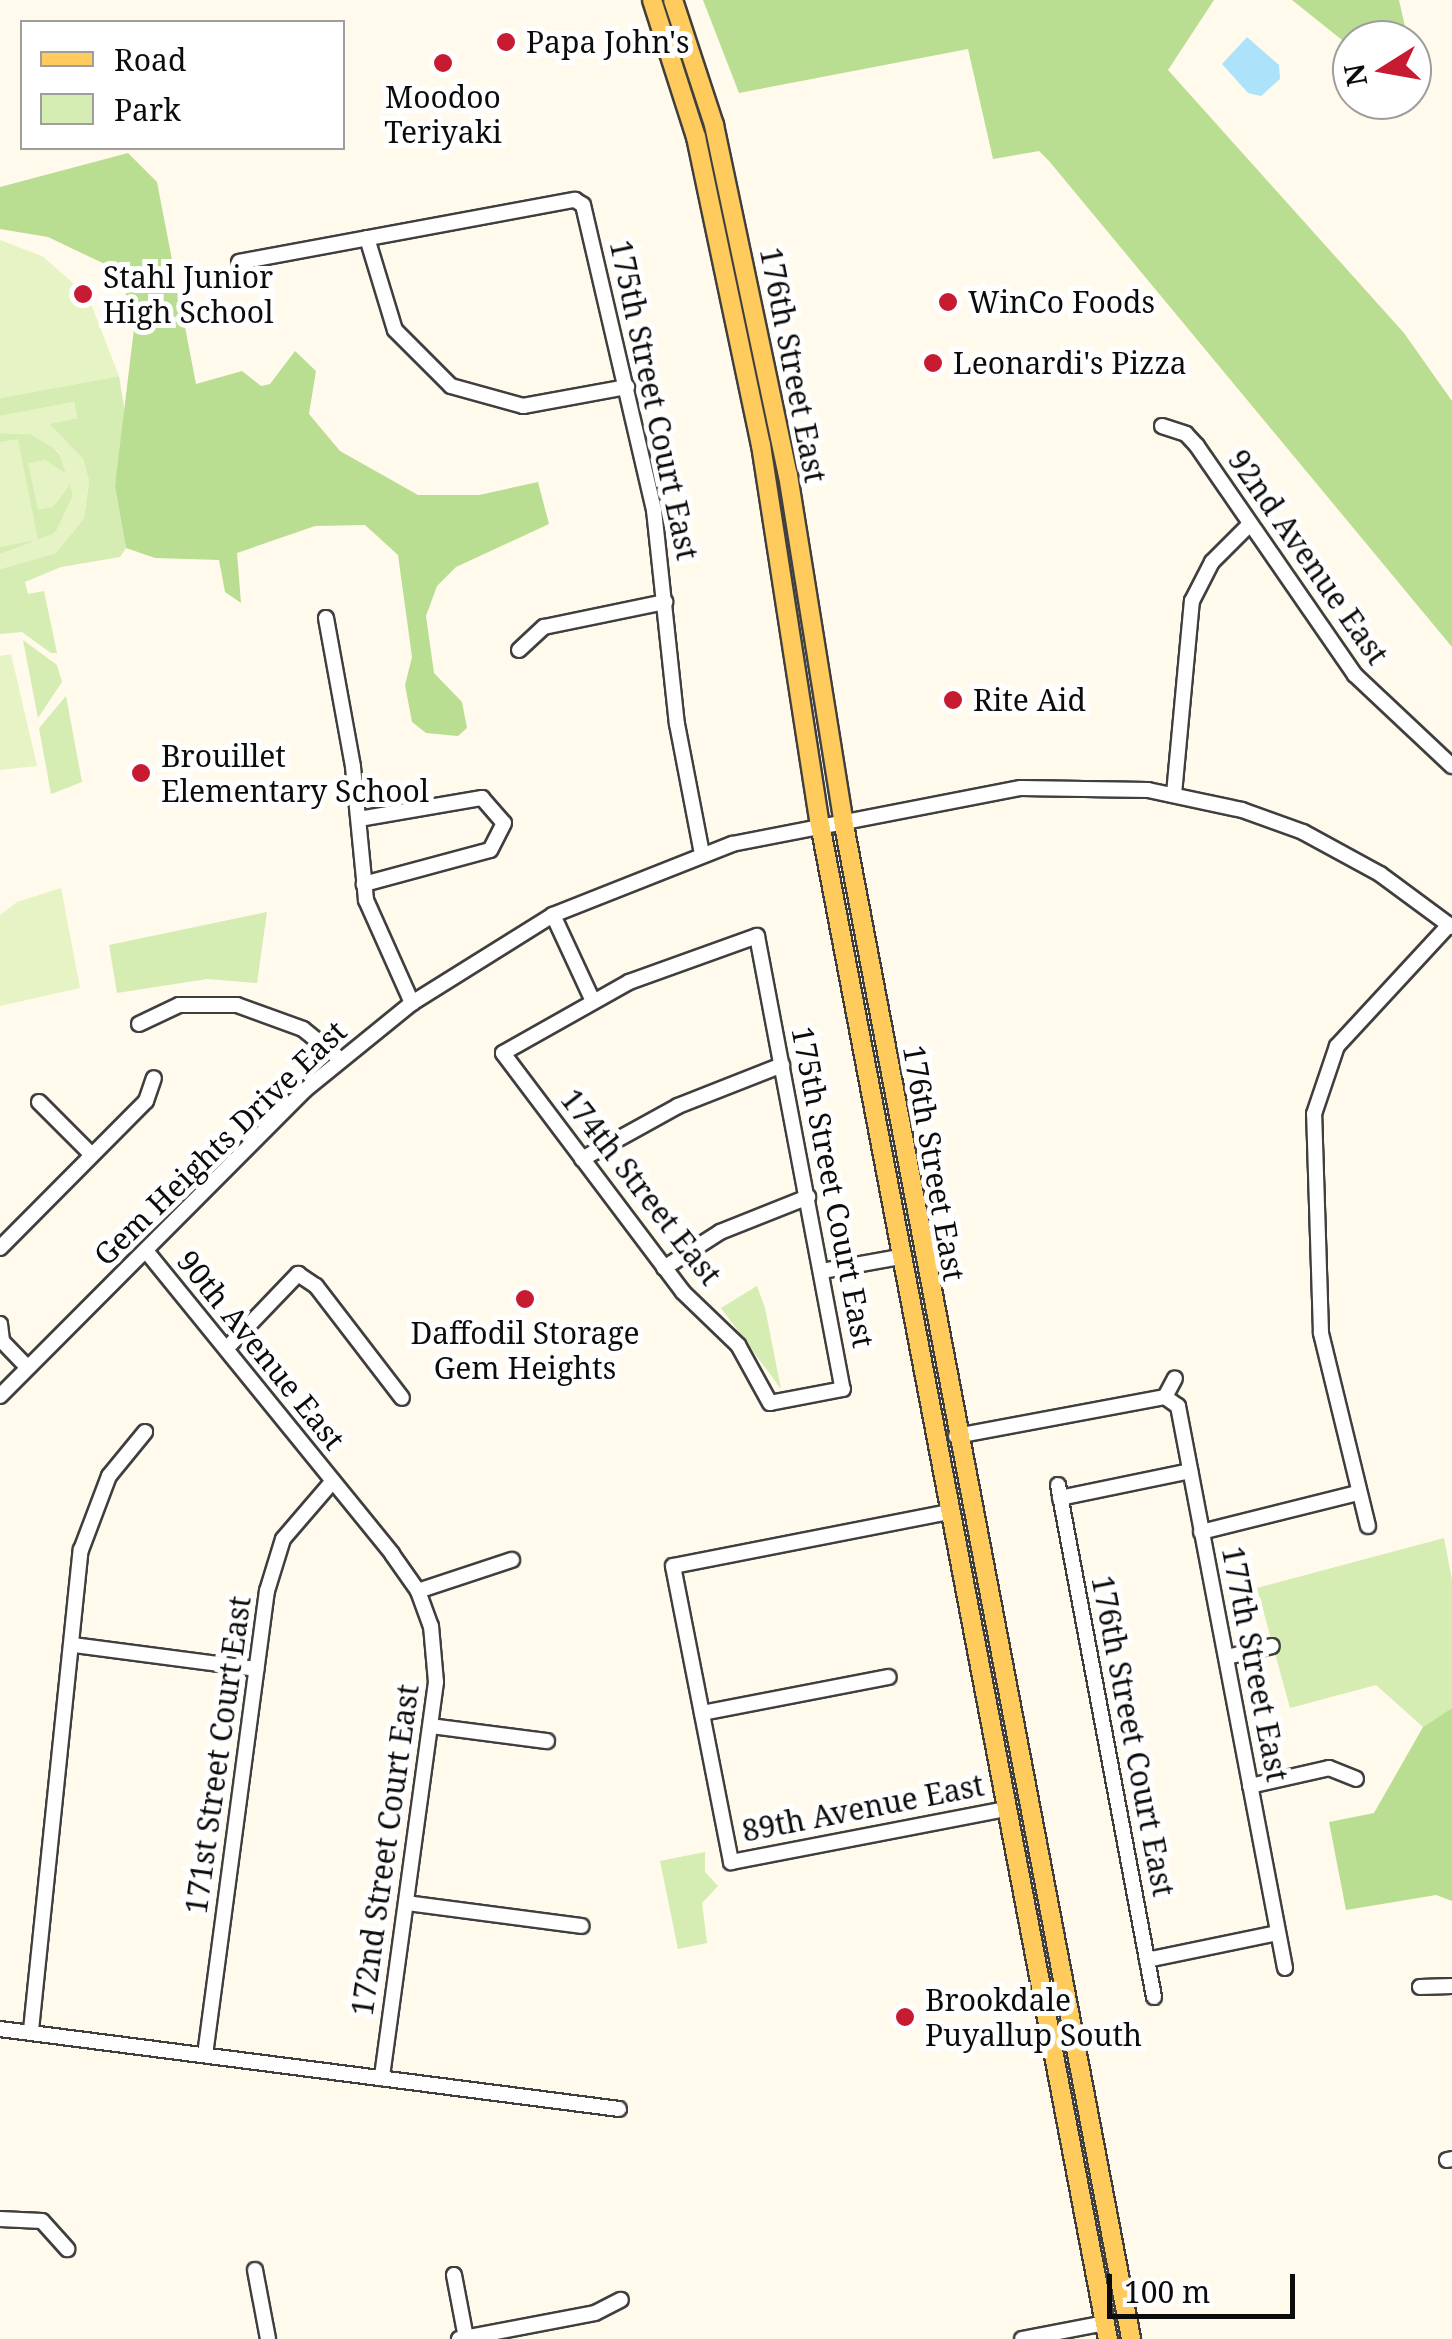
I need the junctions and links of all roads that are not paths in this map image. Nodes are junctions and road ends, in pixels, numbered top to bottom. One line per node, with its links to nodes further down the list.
1 (652, 0): 15 (main road, 176th Street East)
2 (673, 0): 14 (main road, 176th Street East)
3 (367, 238): 4 (street); 5 (street); 5 (street, 175th Street Court East)
4 (239, 262)
5 (627, 387): 8 (street, 175th Street Court East)
6 (1162, 426): 7 (street, 92nd Avenue East)
7 (1249, 525): 11 (street, 92nd Avenue East); 12 (street)
8 (665, 602): 10 (street); 16 (street, 175th Street Court East)
9 (326, 618): 13 (street)
10 (519, 650)
11 (1452, 766)
12 (1174, 794): 14 (street, Gem Heights Drive East); 19 (street, Gem Heights Drive East)
13 (359, 819): 17 (street); 17 (street)
14 (843, 820): 15 (street, Gem Heights Drive East); 46 (main road, 176th Street East)
15 (820, 824): 16 (street, Gem Heights Drive East); 32 (main road, 176th Street East)
16 (702, 854): 18 (street, Gem Heights Drive East)
17 (364, 884): 21 (street)
18 (553, 915): 20 (street); 21 (street, Gem Heights Drive East)
19 (1451, 926): 49 (street)
20 (593, 1000): 24 (street, 175th Street Court East); 28 (street, 174th Street East)
21 (412, 1003): 23 (street, Gem Heights Drive East)
22 (139, 1024): 23 (street)
23 (340, 1060): 31 (street, Gem Heights Drive East)
24 (782, 1065): 28 (street); 29 (street, 175th Street Court East)
25 (154, 1078): 27 (street)
26 (40, 1102): 27 (street)
27 (91, 1154): 30 (street)
28 (582, 1158): 33 (street, 174th Street East)
29 (808, 1197): 33 (street); 34 (street, 175th Street Court East)
30 (0, 1248)
31 (147, 1252): 38 (street, 90th Avenue East); 39 (street, Gem Heights Drive East)
32 (900, 1256): 34 (street); 35 (main road, 176th Street East)
33 (664, 1268): 41 (street, 174th Street East)
34 (822, 1271): 41 (street, 175th Street Court East)
35 (911, 1311): 46 (main road); 50 (main road, 176th Street East)
36 (0, 1324): 37 (street)
37 (1, 1341): 39 (street)
38 (227, 1348): 44 (street); 48 (street, 90th Avenue East)
39 (28, 1368): 42 (street, Gem Heights Drive East)
40 (1175, 1378): 43 (street)
41 (843, 1389)
42 (0, 1396)
43 (1165, 1397): 46 (street); 47 (street, 177th Street East)
44 (402, 1398)
45 (145, 1432): 55 (street)
46 (956, 1436): 60 (main road, 176th Street East)
47 (1190, 1471): 52 (street, 177th Street East); 70 (street, 176th Street Court East)
48 (332, 1482): 54 (street, 172nd Street Court East); 58 (street, 171st Street Court East)
49 (1357, 1492): 51 (street); 52 (street)
50 (950, 1512): 60 (main road); 61 (street); 66 (main road, 176th Street East)
51 (1368, 1526)
52 (1201, 1532): 57 (street, 177th Street East)
53 (512, 1560): 54 (street)
54 (418, 1591): 62 (street, 172nd Street Court East)
55 (74, 1645): 58 (street); 77 (street)
56 (1272, 1646): 57 (street)
57 (1227, 1657): 65 (street, 177th Street East)
58 (256, 1669): 78 (street, 171st Street Court East)
59 (888, 1677): 61 (street)
60 (1008, 1706): 71 (main road, 176th Street East)
61 (702, 1713): 66 (street, 89th Avenue East)
62 (431, 1726): 63 (street); 67 (street, 172nd Street Court East)
63 (547, 1741)
64 (1356, 1779): 65 (street)
65 (1250, 1786): 69 (street, 177th Street East)
66 (1007, 1811): 71 (main road); 86 (main road, 176th Street East)
67 (407, 1903): 68 (street); 79 (street, 172nd Street Court East)
68 (581, 1926)
69 (1278, 1933): 70 (street); 72 (street, 177th Street East)
70 (1147, 1960): 75 (street, 176th Street Court East)
71 (1058, 1968): 91 (main road, 176th Street East)
72 (1285, 1968)
73 (1452, 1986): 74 (street)
74 (1420, 1987)
75 (1154, 1997)
76 (0, 2028): 77 (street)
77 (31, 2030): 78 (street)
78 (204, 2054): 79 (street)
79 (382, 2078): 80 (street)
80 (618, 2110)
81 (0, 2219): 82 (street)
82 (67, 2249)
83 (255, 2270): 88 (street)
84 (454, 2275): 87 (street)
85 (621, 2300): 87 (street)
86 (1107, 2331): 89 (street); 90 (main road)
87 (462, 2338)
88 (268, 2339)
89 (1022, 2339)
90 (1120, 2339)
91 (1131, 2339)

